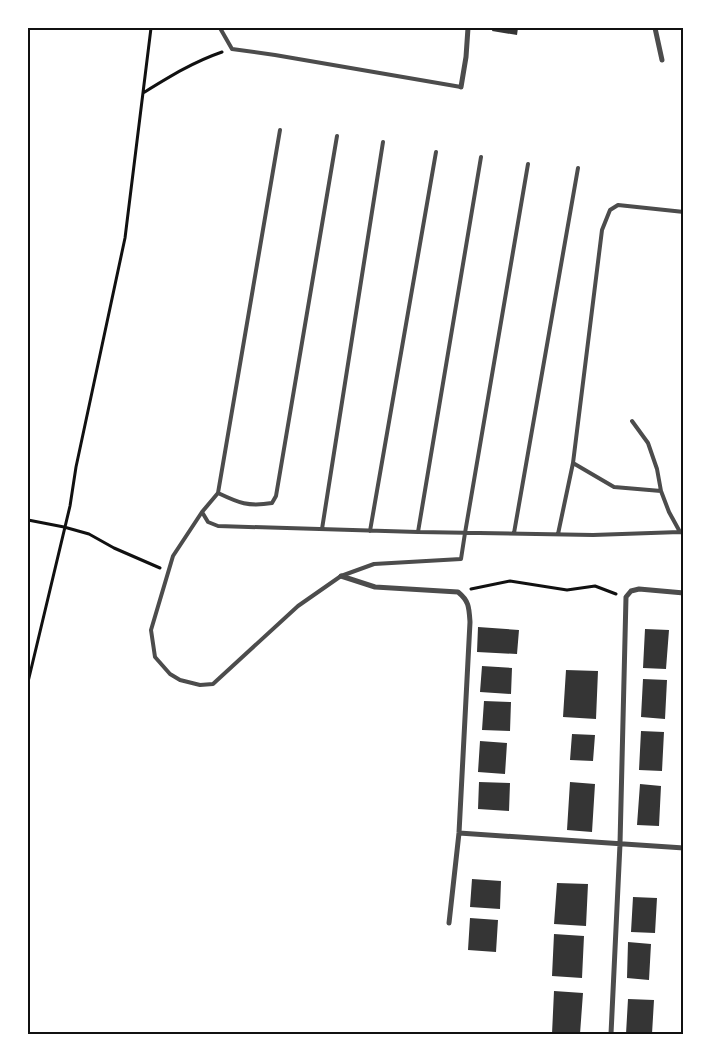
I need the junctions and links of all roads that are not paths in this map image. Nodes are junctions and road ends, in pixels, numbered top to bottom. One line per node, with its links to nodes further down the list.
1 (220, 28): 5 (lane)
2 (468, 28): 5 (street)
3 (655, 28): 4 (street)
4 (662, 60)
5 (461, 87)
6 (280, 130): 17 (lane)
7 (337, 136): 17 (lane)
8 (383, 142): 19 (lane)
9 (436, 152): 20 (lane)
10 (481, 157): 21 (lane)
11 (528, 164): 22 (lane)
12 (578, 168): 23 (lane)
13 (684, 212): 15 (lane)
14 (632, 421): 16 (lane)
15 (573, 463): 16 (lane); 25 (lane)
16 (661, 491): 24 (lane)
17 (218, 493): 18 (lane)
18 (202, 512): 19 (lane); 26 (lane)
19 (322, 529): 20 (lane)
20 (370, 531): 21 (lane)
21 (418, 532): 22 (lane)
22 (465, 533): 23 (lane); 26 (lane)
23 (514, 533): 25 (lane)
24 (682, 533): 25 (lane)
25 (558, 534)
26 (342, 576): 28 (street)
27 (684, 593): 29 (street)
28 (459, 833): 29 (street); 31 (street)
29 (620, 844): 30 (street); 32 (street)
30 (684, 848)
31 (449, 923)
32 (611, 1034)

